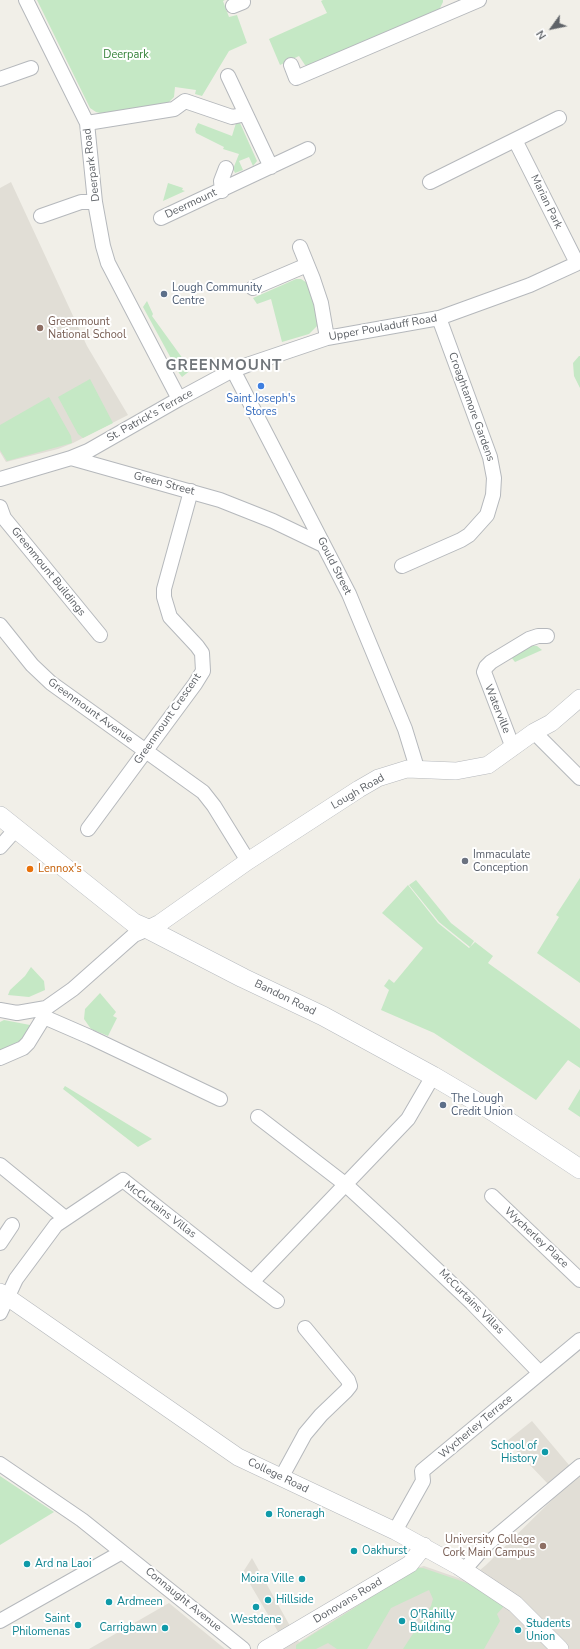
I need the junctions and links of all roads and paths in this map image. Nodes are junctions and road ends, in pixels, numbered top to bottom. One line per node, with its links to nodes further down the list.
1 (26, 0): 10 (street, Deerpark Road)
2 (479, 0): 3 (street)
3 (452, 5): 4 (street)
4 (291, 65)
5 (31, 68): 7 (street)
6 (228, 76): 8 (street)
7 (0, 79)
8 (246, 114): 10 (street); 13 (street)
9 (559, 118): 11 (street)
10 (87, 123): 17 (street, Deerpark Road)
11 (515, 140): 15 (street); 21 (street, Marian Park)
12 (308, 149): 13 (street, Deermount)
13 (270, 167): 16 (street, Deermount)
14 (226, 168): 16 (street, Deermount)
15 (430, 182)
16 (222, 191): 19 (street, Deermount)
17 (96, 202): 18 (street); 27 (street, Deerpark Road)
18 (41, 216)
19 (161, 218)
20 (300, 247): 22 (street)
21 (578, 263): 24 (street, Upper Pouladuff Road)
22 (307, 265): 23 (street); 25 (street)
23 (253, 288)
24 (439, 318): 25 (street, Upper Pouladuff Road); 33 (street, Croaghtamore Gardens)
25 (327, 338): 26 (street, Upper Pouladuff Road)
26 (231, 371): 27 (street, St. Patrick's Terrace); 32 (street, Gould Street)
27 (179, 399): 28 (street, St. Patrick's Terrace)
28 (71, 458): 29 (street); 30 (street, Green Street)
29 (0, 479)
30 (191, 491): 32 (street, Green Street); 40 (street, Greenmount Crescent)
31 (0, 507): 35 (street, Greenmount Buildings)
32 (323, 545): 41 (street, Gould Street)
33 (402, 566)
34 (0, 625): 40 (street, Greenmount Avenue)
35 (100, 635)
36 (547, 636): 39 (street, Waterville)
37 (580, 698): 38 (street, Lough Road)
38 (534, 732): 39 (street, Lough Road); 42 (street)
39 (513, 748): 41 (street, Lough Road)
40 (147, 751): 45 (street, Greenmount Crescent); 47 (street, Greenmount Avenue)
41 (417, 768): 47 (street, Lough Road)
42 (580, 778)
43 (0, 816): 44 (main road, Bandon Road)
44 (16, 829): 46 (street); 48 (main road, Bandon Road)
45 (88, 829)
46 (0, 847)
47 (248, 861): 48 (street, Lough Road)
48 (148, 929): 50 (street); 52 (main road, Bandon Road)
49 (0, 1010): 50 (street)
50 (43, 1014): 51 (street); 53 (street)
51 (0, 1058)
52 (433, 1076): 56 (main road, Bandon Road); 57 (street)
53 (220, 1099)
54 (258, 1117): 57 (street, McCurtains Villas)
55 (0, 1165): 59 (street)
56 (580, 1169)
57 (345, 1184): 63 (street); 69 (street, McCurtains Villas)
58 (492, 1196): 62 (street, Wycherley Place)
59 (65, 1218): 63 (street, McCurtains Villas); 64 (street, McCurtains Villas)
60 (12, 1225): 61 (street)
61 (0, 1243)
62 (580, 1280)
63 (252, 1282): 65 (street, McCurtains Villas)
64 (4, 1295): 66 (street); 72 (street, College Road)
65 (277, 1301)
66 (0, 1313)
67 (305, 1328): 72 (street)
68 (580, 1340): 69 (street, Wycherley Terrace)
69 (540, 1373): 73 (street, Wycherley Terrace)
70 (0, 1464): 75 (street, Connaught Avenue)
71 (580, 1466): 76 (street)
72 (281, 1478): 73 (street, College Road)
73 (395, 1531): 74 (street, College Road)
74 (424, 1546): 76 (street, College Road); 79 (street, Donovans Road)
75 (122, 1552): 77 (street); 78 (street, Connaught Avenue)
76 (464, 1570): 80 (street, College Road)
77 (0, 1621)
78 (243, 1649)
79 (266, 1649)
80 (560, 1649)

